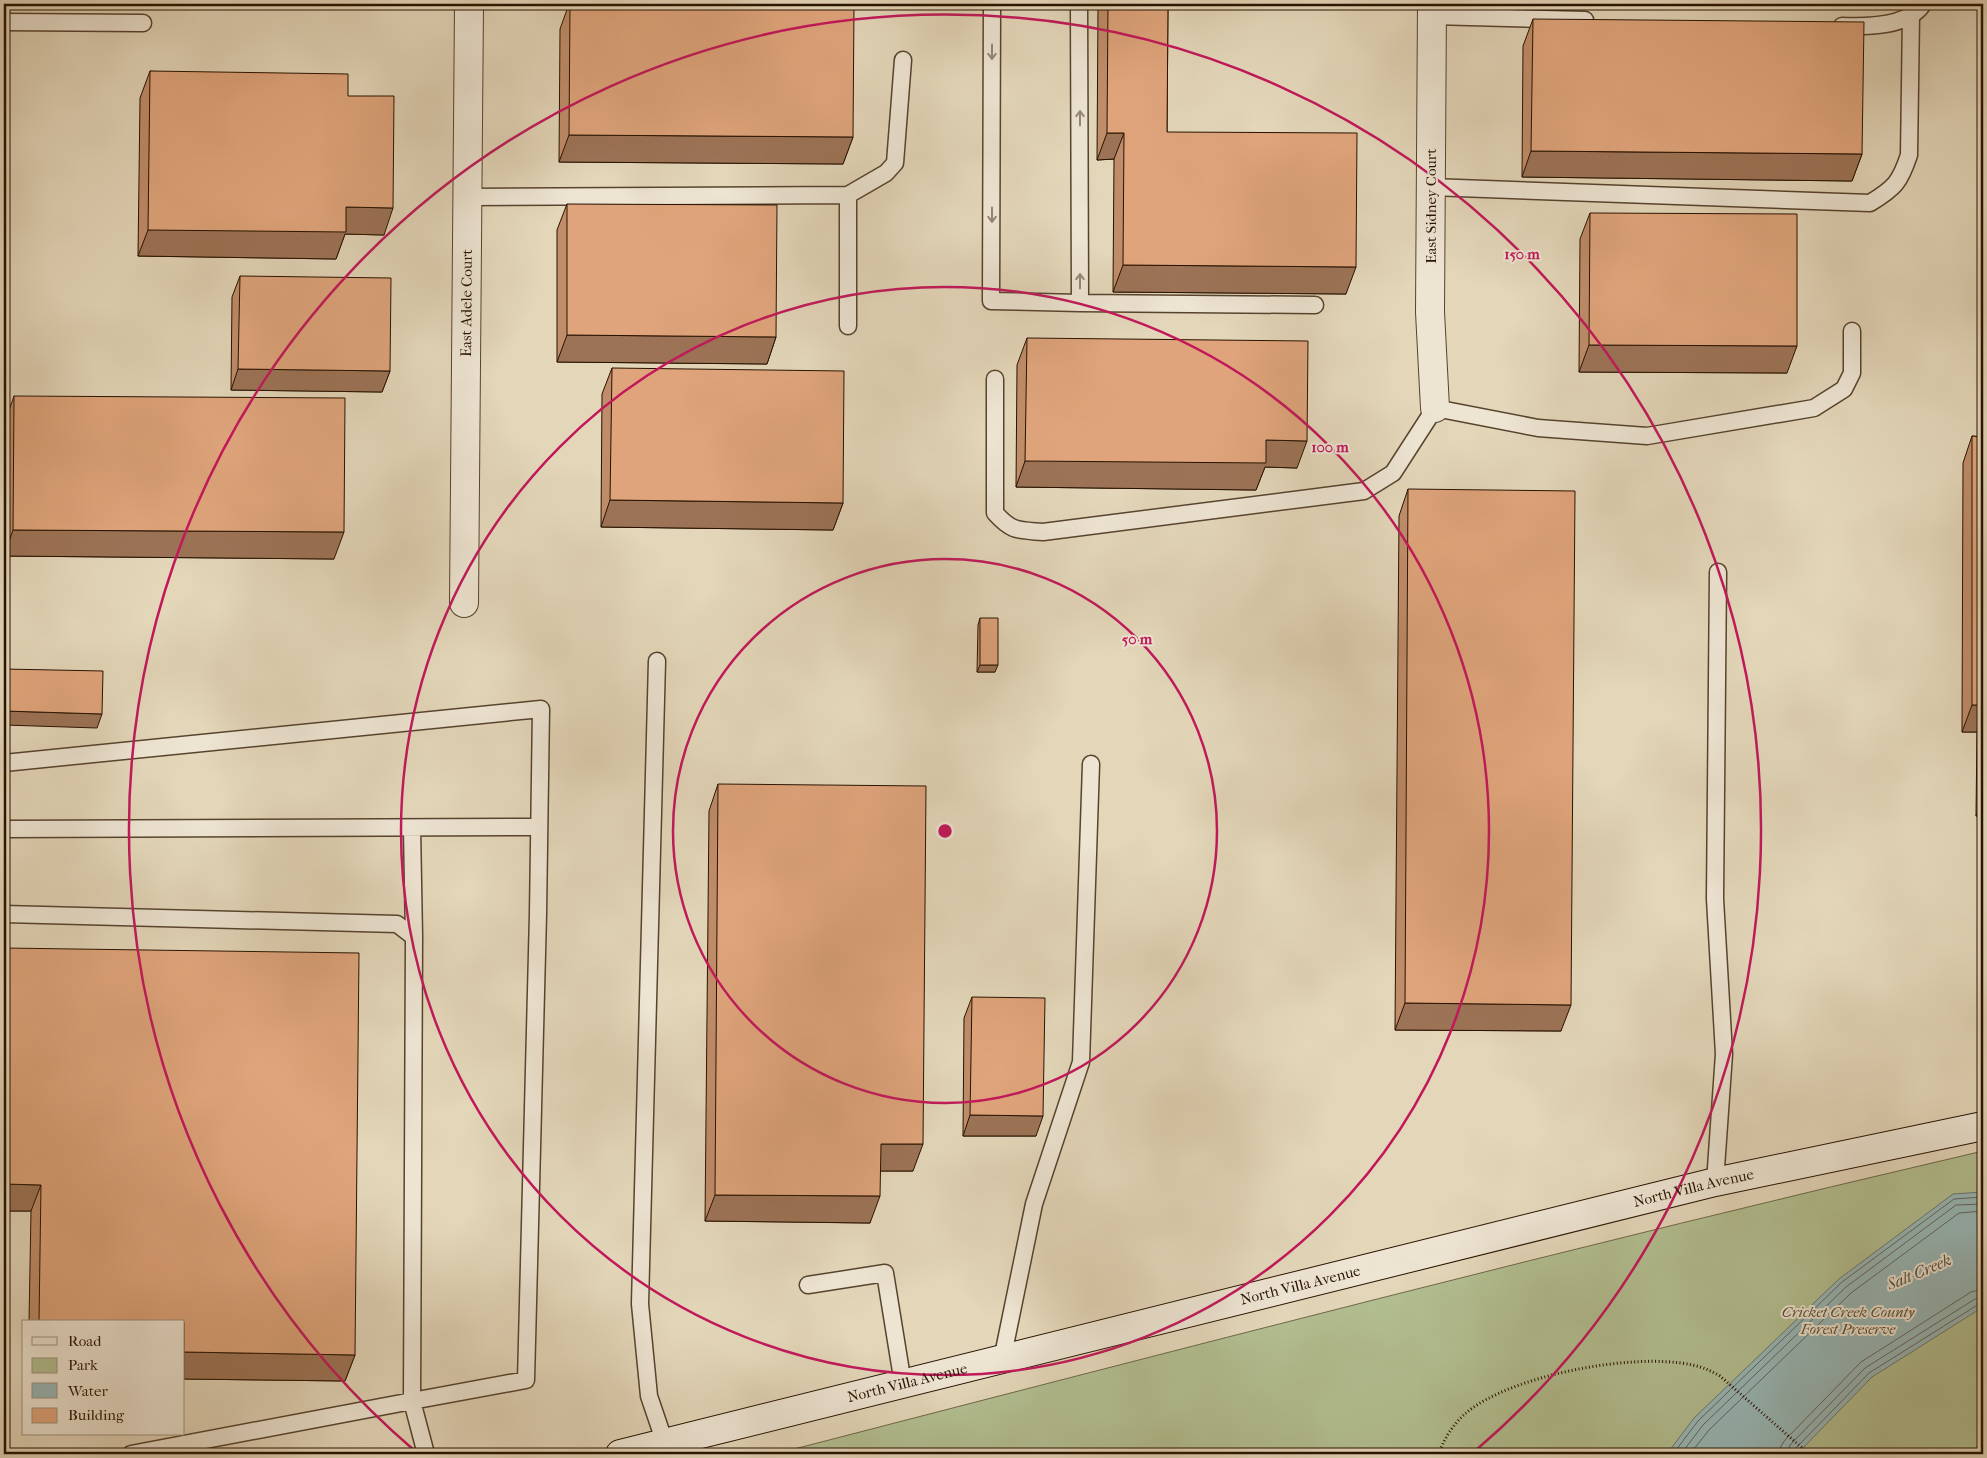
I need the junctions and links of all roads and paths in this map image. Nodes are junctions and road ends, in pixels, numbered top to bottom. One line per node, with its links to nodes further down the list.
1 (469, 4): 14 (main road, East Adele Court)
2 (992, 4): 15 (lane, one-way to 15)
3 (1079, 4): 15 (lane, one-way to 3)
4 (1923, 4): 6 (lane)
5 (1432, 10): 7 (lane); 12 (main road, East Sidney Court)
6 (1911, 15): 10 (lane); 12 (lane)
7 (1599, 20)
8 (4, 22): 9 (lane)
9 (142, 22)
10 (1825, 26)
11 (903, 60): 13 (lane)
12 (1431, 187): 20 (main road, East Sidney Court)
13 (848, 195): 14 (lane); 17 (lane)
14 (468, 197): 22 (main road, East Adele Court)
15 (1080, 303): 16 (lane)
16 (1315, 305)
17 (848, 326)
18 (1852, 331): 20 (lane)
19 (995, 379): 20 (lane)
20 (1435, 408)
21 (1718, 572): 32 (lane)
22 (464, 603)
23 (656, 661): 37 (lane)
24 (4, 763): 26 (lane)
25 (1091, 764): 34 (lane)
26 (539, 827): 27 (lane); 36 (lane)
27 (412, 828): 28 (lane); 30 (lane)
28 (4, 829)
29 (4, 914): 30 (lane)
30 (414, 937): 36 (lane)
31 (1983, 1126): 32 (main road, North Villa Avenue)
32 (1715, 1182): 34 (main road, North Villa Avenue)
33 (808, 1286): 35 (lane)
34 (1002, 1360): 35 (main road, North Villa Avenue)
35 (903, 1384): 37 (main road, North Villa Avenue)
36 (412, 1401): 38 (lane); 39 (lane)
37 (666, 1443): 40 (main road, North Villa Avenue)
38 (131, 1454)
39 (426, 1454)
40 (620, 1454)
41 (1439, 1454): 42 (path)
42 (1809, 1454)

